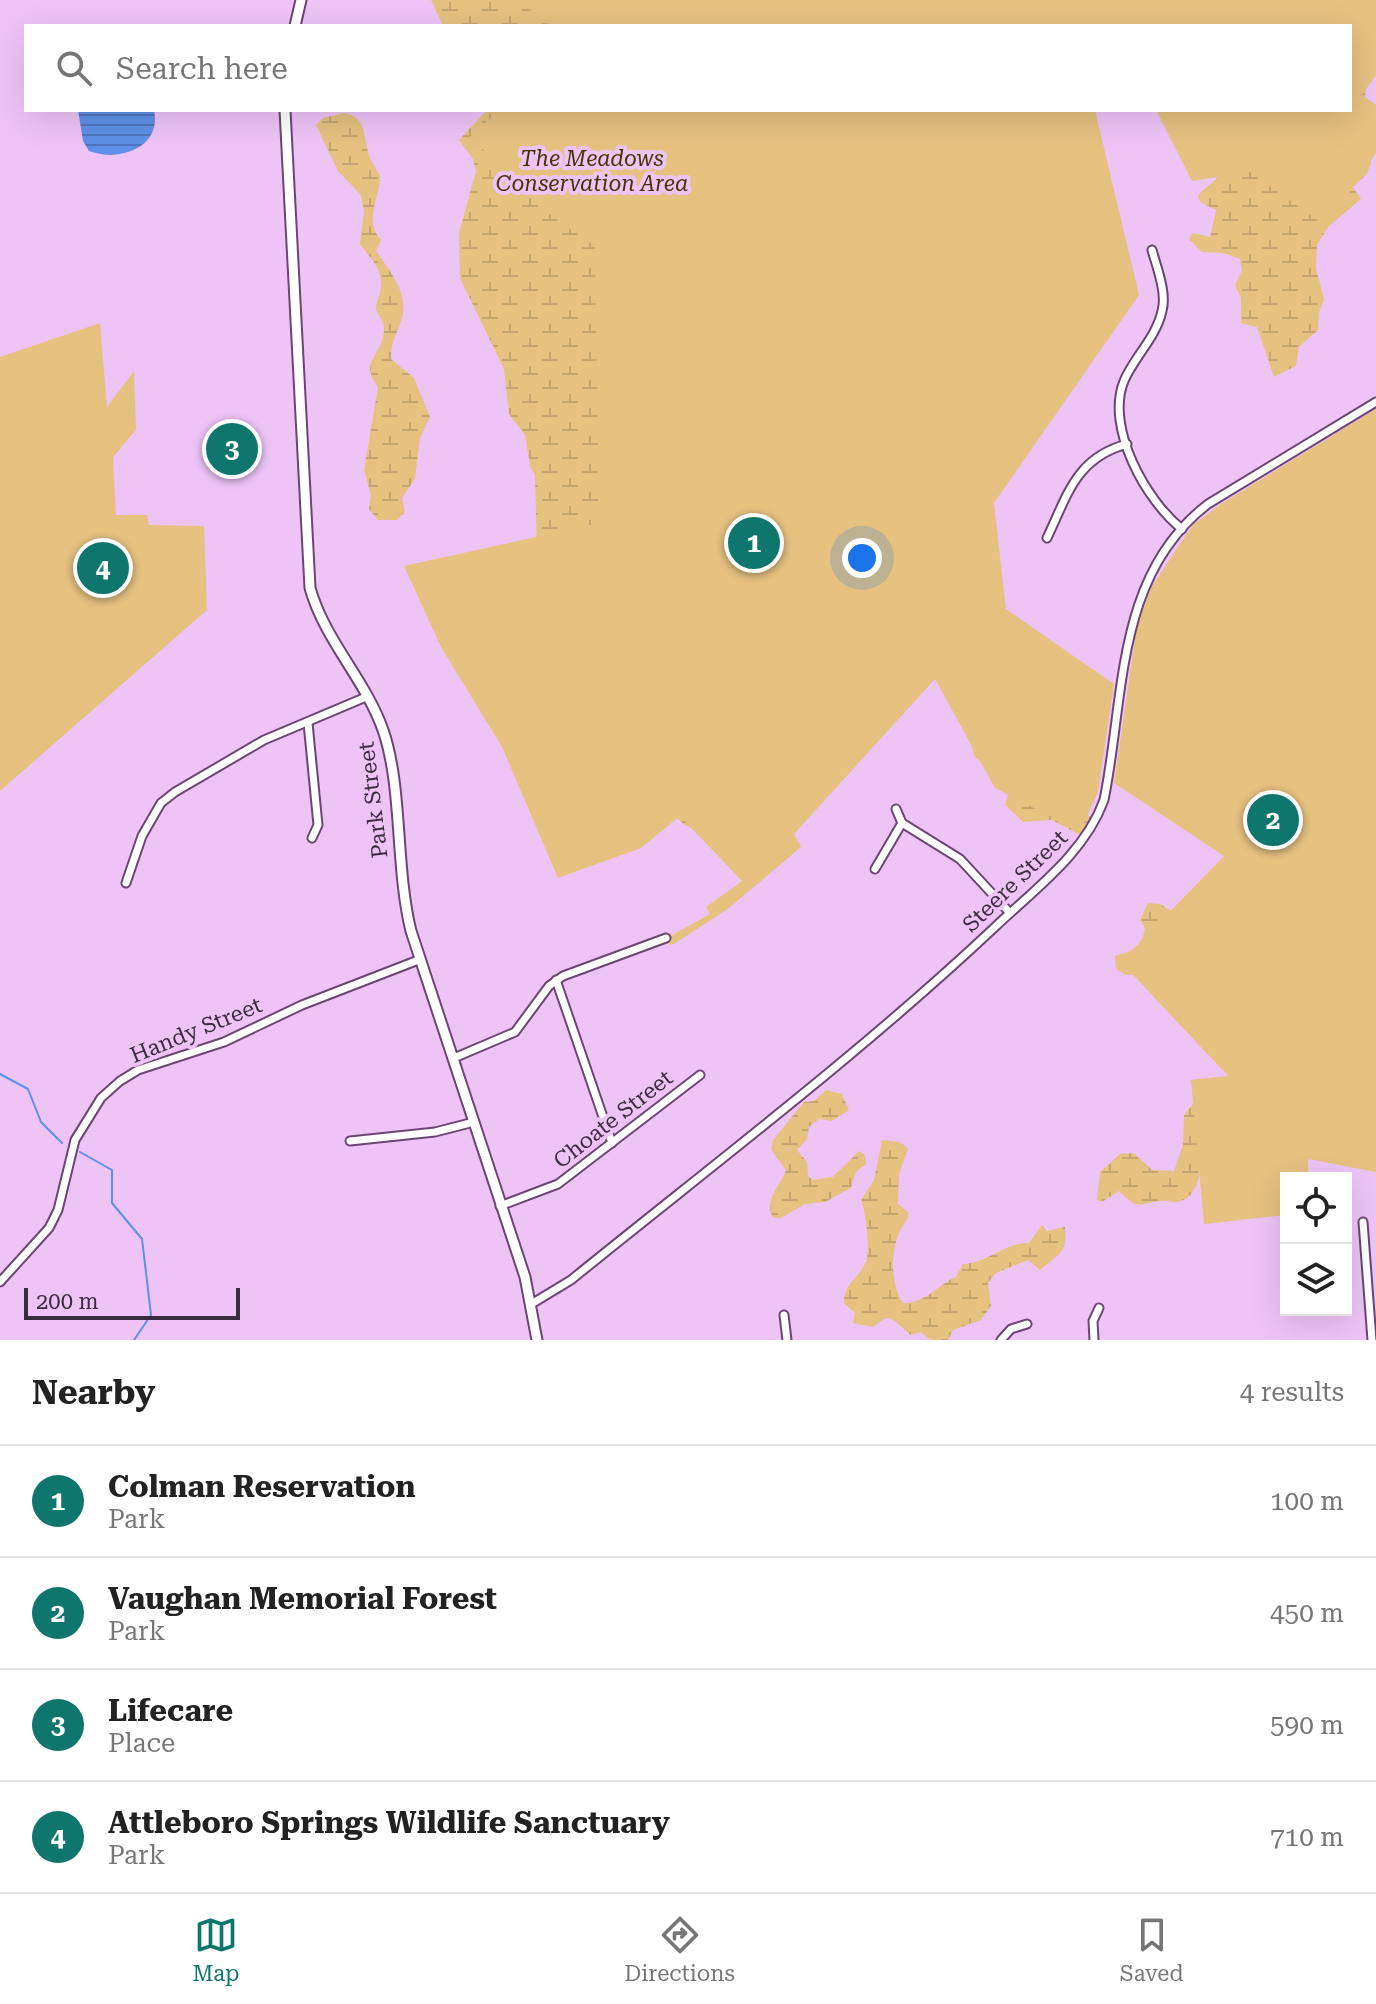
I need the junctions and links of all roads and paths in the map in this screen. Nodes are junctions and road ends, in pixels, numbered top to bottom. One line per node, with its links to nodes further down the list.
1 (301, 0): 2 (main road)
2 (295, 24)
3 (285, 112): 9 (main road, Park Street)
4 (1152, 250): 6 (street)
5 (1376, 402): 7 (street, Steere Street)
6 (1127, 444): 7 (street); 8 (street)
7 (1182, 529): 16 (street, Steere Street)
8 (1047, 538)
9 (366, 697): 10 (street); 18 (main road, Park Street)
10 (308, 723): 13 (street); 15 (street)
11 (896, 809): 12 (street)
12 (902, 823): 14 (street); 16 (street)
13 (312, 838)
14 (875, 869)
15 (126, 883)
16 (1010, 913): 28 (street, Steere Street)
17 (666, 938): 19 (street)
18 (421, 959): 20 (main road, Park Street); 27 (street, Handy Street)
19 (556, 980): 20 (street); 24 (street)
20 (454, 1058): 22 (main road, Park Street)
21 (700, 1075): 24 (street, Choate Street)
22 (474, 1122): 23 (street); 25 (main road, Park Street)
23 (350, 1141)
24 (612, 1143): 25 (street, Choate Street)
25 (500, 1206): 28 (main road, Park Street)
26 (1363, 1222): 36 (street)
27 (0, 1282)
28 (533, 1303): 32 (main road, Park Street)
29 (1099, 1308): 35 (street)
30 (784, 1315): 33 (street)
31 (1027, 1324): 34 (street)
32 (537, 1340)
33 (787, 1340)
34 (1001, 1340)
35 (1094, 1340)
36 (1372, 1340)

